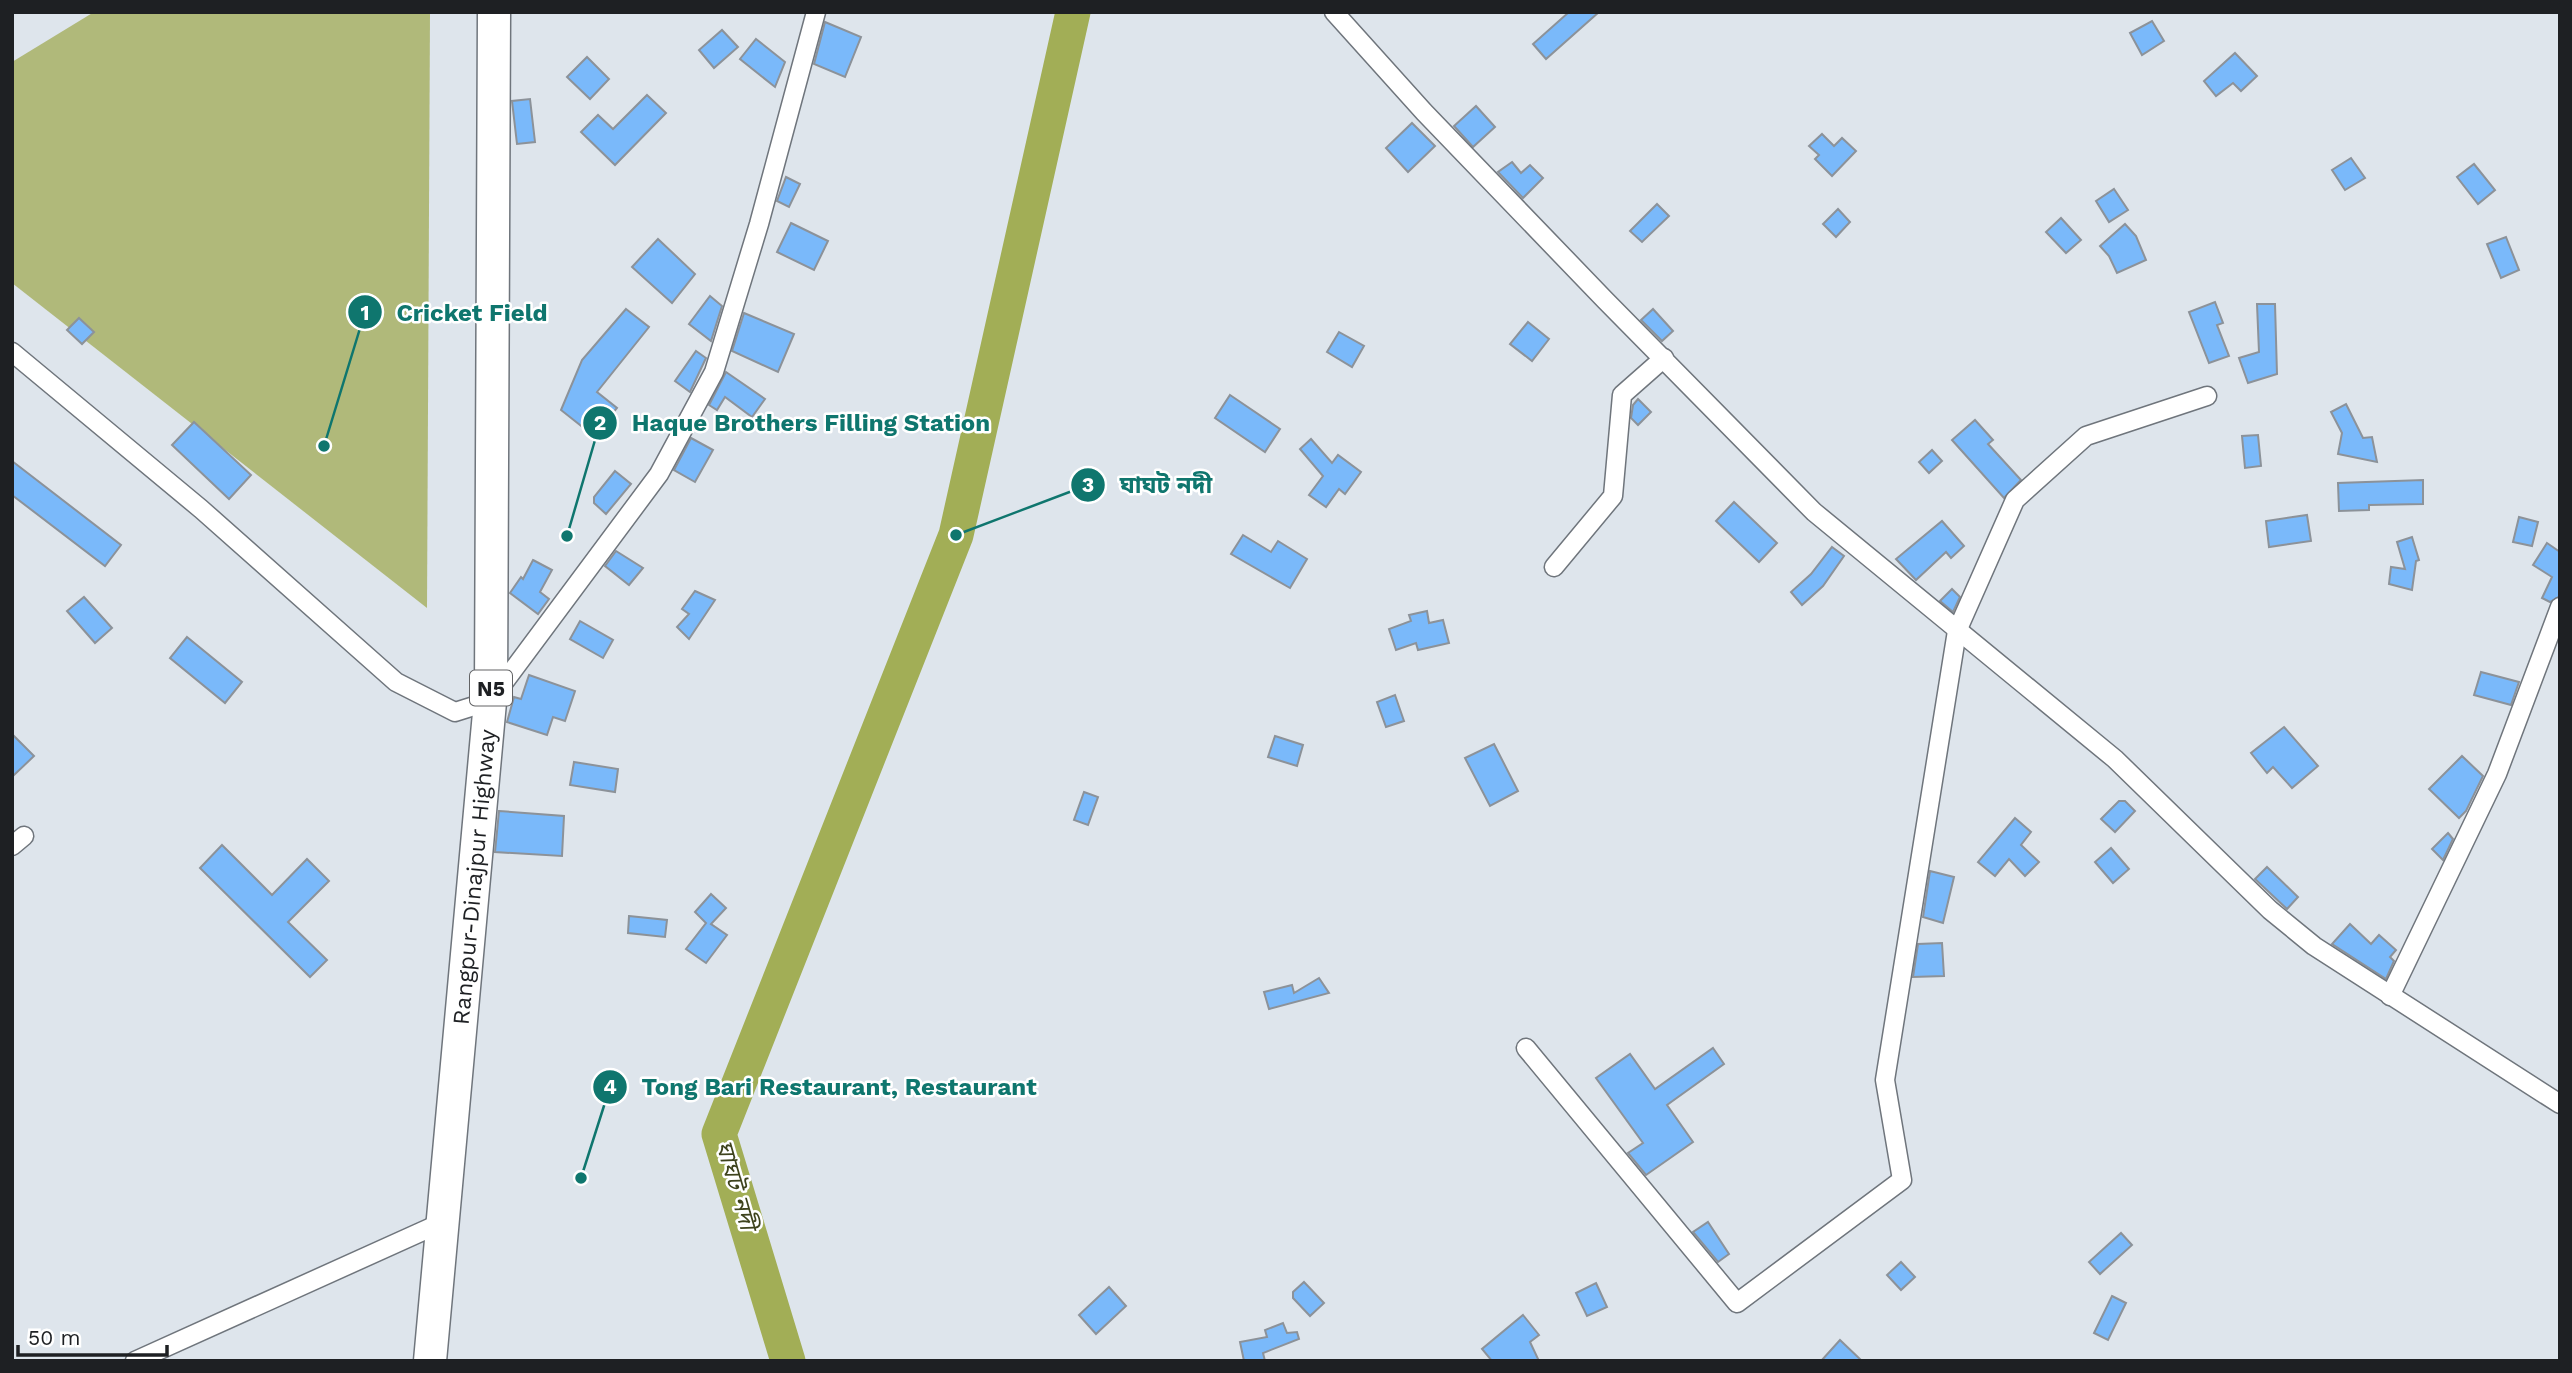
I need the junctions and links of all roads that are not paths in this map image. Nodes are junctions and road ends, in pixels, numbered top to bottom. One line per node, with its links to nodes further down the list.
1 (494, 12): 10 (highway, Rangpur-Dinajpur Highway / N5)
2 (816, 12): 10 (street)
3 (1334, 12): 5 (street)
4 (12, 352): 10 (street)
5 (1664, 358): 7 (street); 9 (street)
6 (2207, 396): 9 (street)
7 (1554, 567)
8 (2560, 607): 11 (street)
9 (1957, 631): 11 (street); 12 (street)
10 (490, 701): 14 (highway, Rangpur-Dinajpur Highway / N5)
11 (2390, 996): 13 (street)
12 (1527, 1048)
13 (2560, 1104)
14 (443, 1222): 15 (street); 16 (highway, Rangpur-Dinajpur Highway / N5)
15 (135, 1361)
16 (430, 1361)

